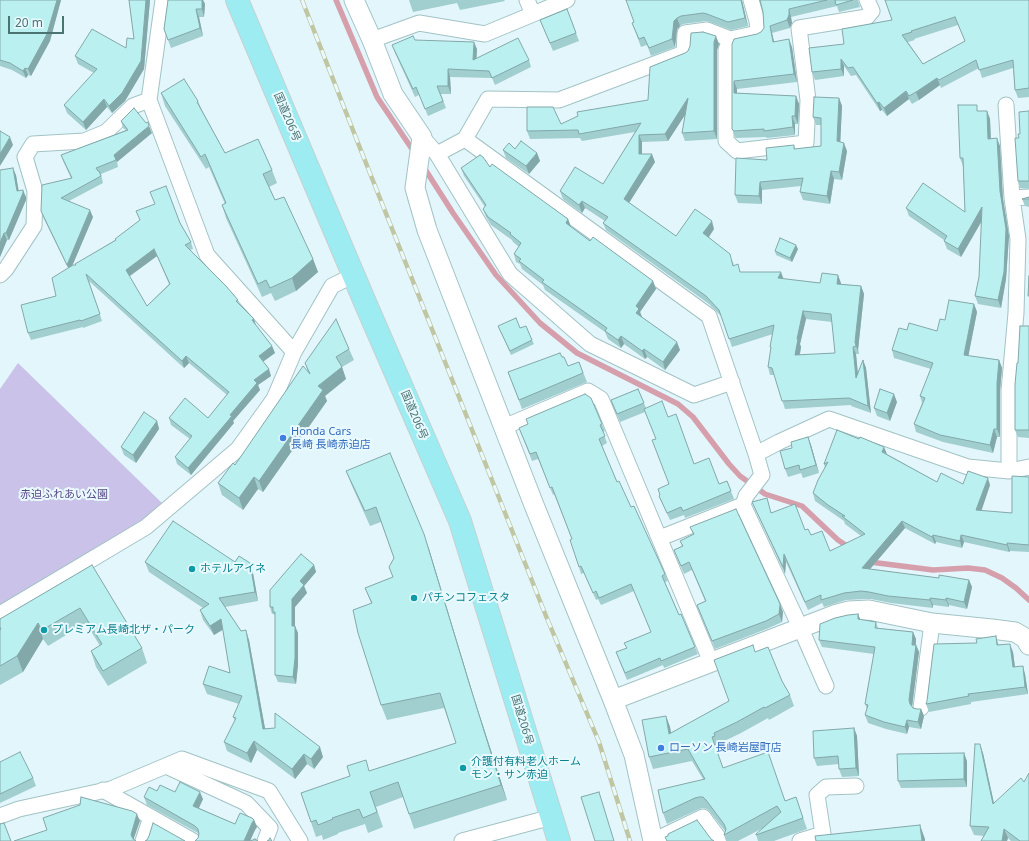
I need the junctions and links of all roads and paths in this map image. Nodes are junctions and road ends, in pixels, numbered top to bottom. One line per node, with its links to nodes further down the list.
1 (163, 0): 11 (street)
2 (237, 0): 20 (highway, 国道206号)
3 (354, 0): 10 (street)
4 (527, 0): 8 (street)
5 (567, 0): 8 (street)
6 (751, 0): 9 (street)
7 (868, 0): 9 (street)
8 (533, 14): 10 (street)
9 (730, 39): 13 (street)
10 (372, 40): 14 (street)
11 (149, 100): 19 (street); 22 (street)
12 (1006, 105): 17 (street)
13 (465, 139): 15 (street); 23 (street)
14 (422, 140): 15 (street); 24 (street)
15 (437, 154): 23 (street)
16 (1029, 197): 17 (street)
17 (1012, 198): 18 (street)
18 (1023, 238): 21 (street)
19 (0, 275)
20 (354, 275): 22 (street); 42 (highway, 国道206号)
21 (1022, 314): 27 (street)
22 (294, 352): 30 (street)
23 (732, 382): 25 (street)
24 (504, 427): 29 (street); 36 (street)
25 (756, 454): 27 (street); 28 (street)
26 (1029, 467): 27 (street)
27 (1009, 471)
28 (744, 501): 29 (street); 32 (street)
29 (660, 538): 34 (street)
30 (0, 614)
31 (932, 622): 32 (street); 33 (street); 37 (street)
32 (801, 628): 34 (street); 35 (street)
33 (1029, 645)
34 (711, 662): 36 (street)
35 (826, 686)
36 (613, 700): 50 (street)
37 (922, 708)
38 (166, 766): 40 (street); 46 (street); 47 (street)
39 (856, 786): 52 (street)
40 (103, 790): 41 (street); 43 (street)
41 (0, 816)
42 (552, 817): 48 (street); 49 (highway, 国道206号)
43 (151, 818): 44 (street); 45 (street)
44 (143, 841)
45 (193, 841)
46 (265, 841)
47 (300, 841)
48 (462, 841)
49 (559, 841)
50 (653, 841): 51 (street)
51 (721, 841)
52 (800, 841)

